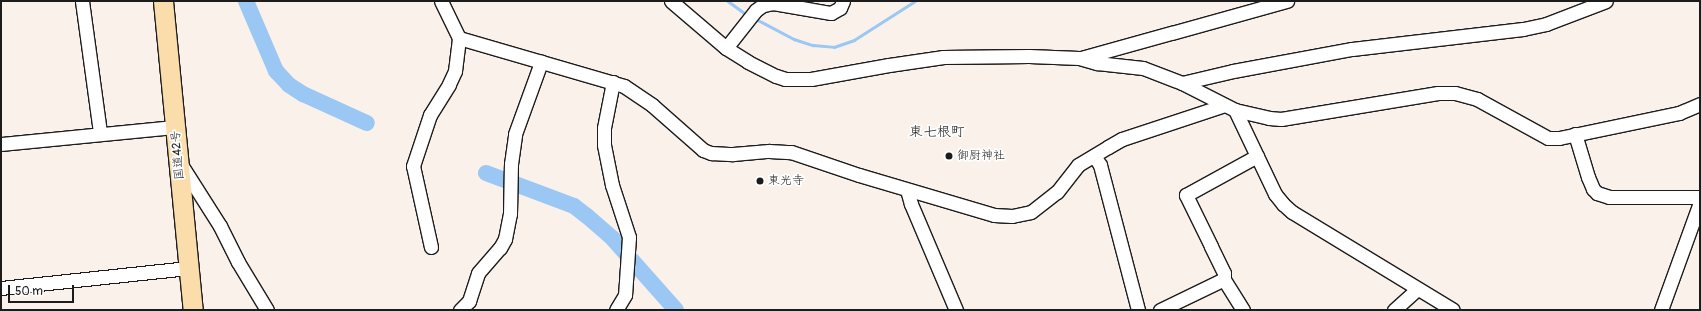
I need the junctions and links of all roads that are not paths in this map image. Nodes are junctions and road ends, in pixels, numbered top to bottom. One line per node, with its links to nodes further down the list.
1 (82, 1): 18 (street)
2 (163, 1): 17 (highway, 国道42号)
3 (441, 1): 9 (street)
4 (671, 1): 10 (street)
5 (843, 1): 10 (street)
6 (1287, 1): 8 (street)
7 (1606, 1): 14 (street)
8 (1240, 7): 11 (street)
9 (459, 38): 12 (street); 27 (street)
10 (726, 48): 11 (street)
11 (1079, 58): 14 (street)
12 (541, 62): 13 (street); 34 (street)
13 (613, 82): 24 (street); 35 (street)
14 (1182, 83): 16 (street)
15 (1700, 104): 19 (street)
16 (1230, 107): 19 (street); 21 (street); 22 (street)
17 (176, 126): 18 (street); 23 (highway, 国道42号)
18 (100, 133): 20 (street)
19 (1575, 134): 25 (street)
20 (1, 144)
21 (1094, 156): 24 (street); 37 (street)
22 (1257, 156): 29 (street); 31 (street)
23 (179, 161): 28 (highway, 国道42号); 33 (street)
24 (907, 190): 36 (street)
25 (1700, 197)
26 (1700, 202): 42 (street)
27 (431, 247)
28 (189, 268): 30 (street); 32 (highway, 国道42号)
29 (1224, 279): 38 (street); 39 (street)
30 (1, 288)
31 (1417, 289): 40 (street); 41 (street)
32 (193, 310)
33 (267, 310)
34 (460, 310)
35 (616, 310)
36 (956, 310)
37 (1138, 310)
38 (1160, 310)
39 (1243, 310)
40 (1394, 310)
41 (1453, 310)
42 (1662, 310)

